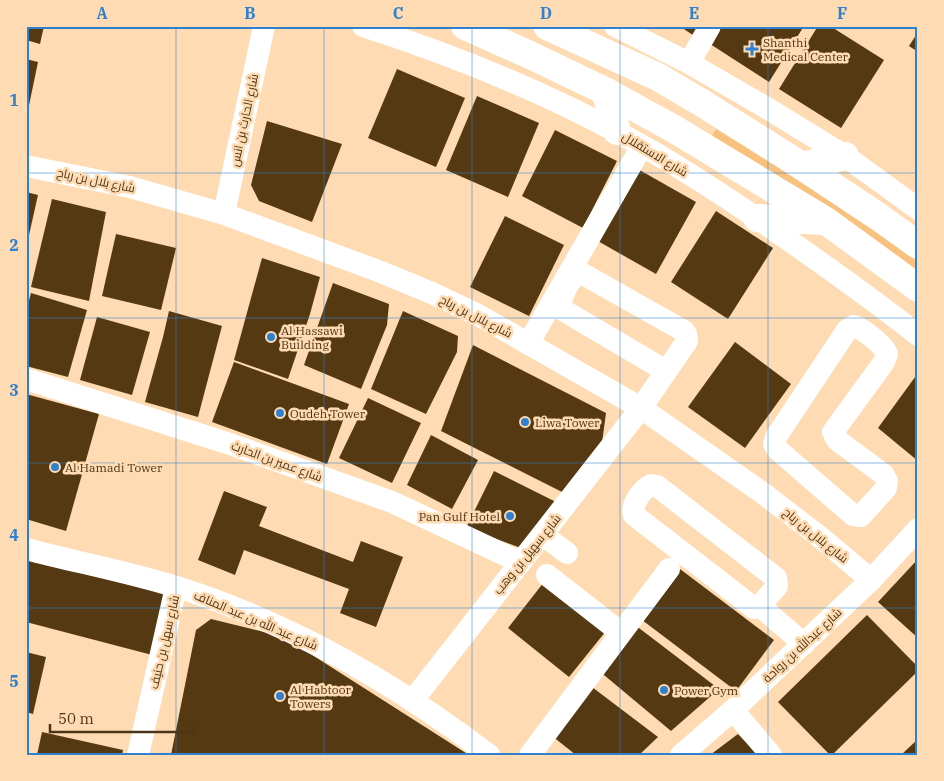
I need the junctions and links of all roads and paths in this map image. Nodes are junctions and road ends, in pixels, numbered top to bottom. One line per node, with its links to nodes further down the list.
1 (264, 26): 17 (street, شارع الحارث بن انس)
2 (363, 26): 11 (street, شارع الاستقلال)
3 (465, 26): 8 (main road)
4 (615, 26): 7 (street)
5 (710, 26): 7 (street)
6 (554, 28): 9 (main road)
7 (689, 63): 13 (street)
8 (561, 71): 9 (main road); 10 (main road)
9 (658, 77): 15 (main road)
10 (605, 91): 11 (main road); 19 (main road)
11 (617, 131): 12 (street, شارع الاستقلال)
12 (642, 146): 18 (street, شارع الاستقلال); 23 (street)
13 (846, 156): 15 (main road); 16 (street)
14 (26, 166): 17 (street, شارع بلال بن رباح)
15 (802, 166): 20 (main road)
16 (918, 209)
17 (224, 214): 23 (street, شارع بلال بن رباح)
18 (757, 218): 19 (main road); 22 (street, شارع الاستقلال)
19 (826, 221): 21 (main road)
20 (918, 245)
21 (918, 288)
22 (918, 335)
23 (528, 344): 26 (street, شارع بلال بن رباح)
24 (666, 371): 24 (street, شارع سهيل بن وهب); 26 (street, شارع سهيل بن وهب)
25 (26, 379): 33 (street, شارع عمير بن الحارث)
26 (641, 408): 29 (street, شارع سهيل بن وهب); 30 (street, شارع بلال بن رباح)
27 (843, 507): 27 (street); 30 (street)
28 (918, 529): 36 (street, شارع عبدالله بن رواحة)
29 (543, 535): 32 (street); 33 (street, شارع سهيل بن وهب)
30 (820, 537): 36 (street, شارع بلال بن رباح)
31 (26, 549): 37 (street, شارع عبد الله بن عبد المناف)
32 (567, 553)
33 (520, 562): 41 (street, شارع سهيل بن وهب)
34 (669, 569): 39 (street)
35 (547, 575): 39 (street)
36 (871, 580): 40 (street, شارع عبدالله بن رواحة)
37 (176, 587): 41 (street, شارع عبد الله بن عبد المناف); 43 (street, شارع سهل بن حنيف)
38 (760, 606): 38 (street); 40 (street)
39 (620, 632): 45 (street)
40 (804, 644): 42 (street, شارع عبدالله بن رواحة)
41 (413, 700): 44 (street, شارع عبد الله بن عبد المناف)
42 (732, 710): 46 (street, شارع عبدالله بن رواحة); 47 (street)
43 (138, 755)
44 (489, 755)
45 (530, 755)
46 (681, 755)
47 (771, 755)

